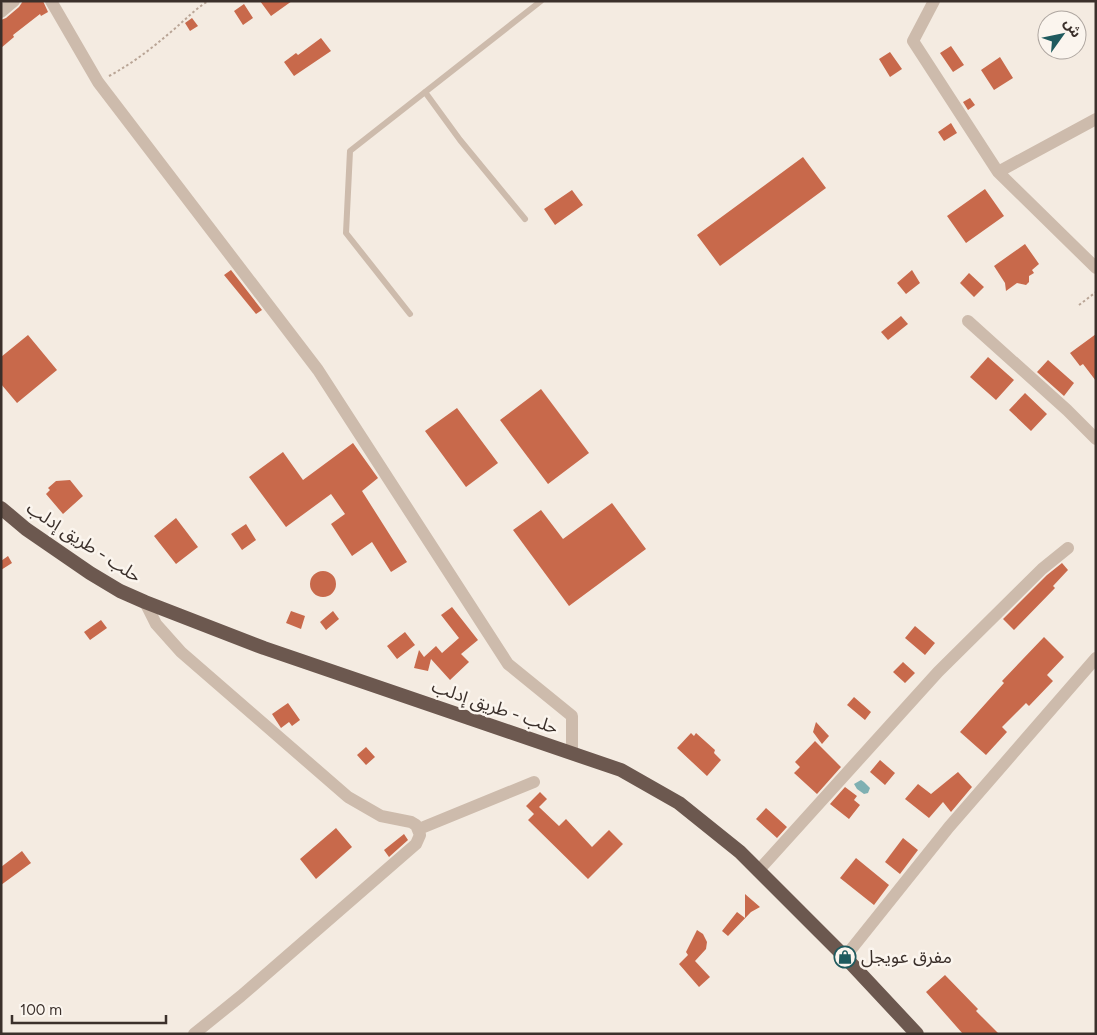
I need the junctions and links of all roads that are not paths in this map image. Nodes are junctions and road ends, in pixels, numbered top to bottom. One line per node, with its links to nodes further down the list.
1 (14, 1): 5 (street)
2 (51, 1): 18 (street)
3 (541, 1): 6 (lane)
4 (934, 1): 8 (street)
5 (1, 12)
6 (425, 92): 9 (lane); 11 (lane)
7 (1096, 119): 8 (street)
8 (998, 172): 10 (street)
9 (525, 219)
10 (1096, 268)
11 (410, 314)
12 (968, 321): 13 (street)
13 (1096, 439)
14 (1, 508): 16 (highway, حلب - طريق إدلب)
15 (1068, 548): 21 (street)
16 (145, 602): 18 (highway, حلب - طريق إدلب); 20 (street)
17 (1096, 658): 22 (street)
18 (572, 753): 21 (highway, حلب - طريق إدلب)
19 (534, 782): 20 (street)
20 (419, 830): 23 (street)
21 (758, 871): 22 (highway, حلب - طريق إدلب)
22 (845, 957): 24 (highway, حلب - طريق إدلب)
23 (194, 1034)
24 (917, 1034)

